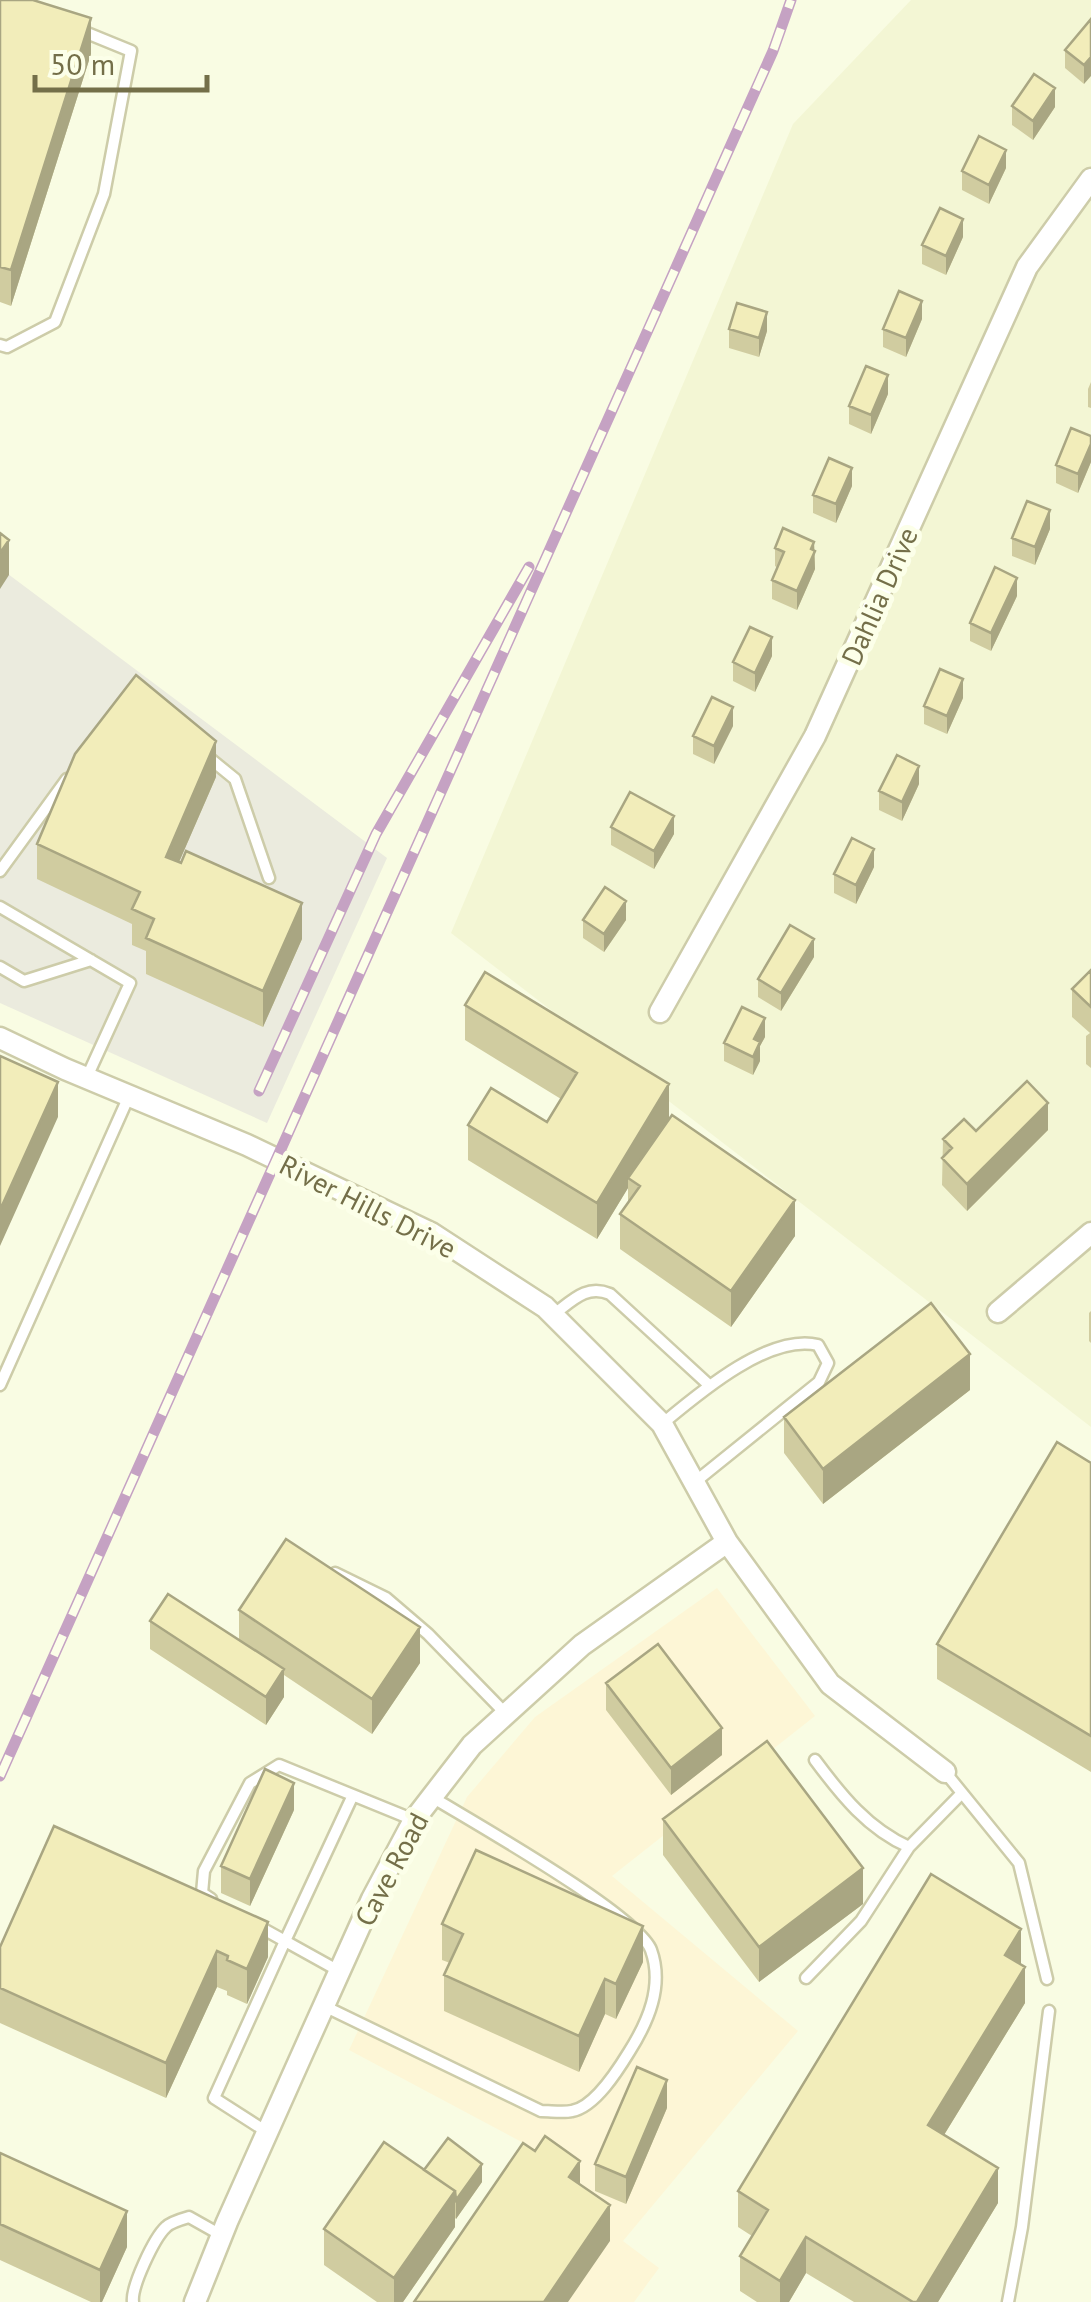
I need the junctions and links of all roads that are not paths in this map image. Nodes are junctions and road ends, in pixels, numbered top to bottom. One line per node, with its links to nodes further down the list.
1 (66, 24): 3 (lane)
2 (1091, 178): 11 (street, Dahlia Drive)
3 (0, 345)
4 (205, 754): 7 (lane)
5 (76, 765): 6 (lane)
6 (0, 871)
7 (268, 878)
8 (0, 907): 9 (lane)
9 (90, 960): 10 (lane); 13 (lane)
10 (0, 968)
11 (660, 1012)
12 (0, 1038): 13 (street, River Hills Drive)
13 (86, 1076): 14 (street, River Hills Drive)
14 (129, 1096): 17 (street, River Hills Drive); 18 (lane)
15 (1091, 1233): 16 (street)
16 (998, 1312)
17 (553, 1315): 19 (lane); 20 (street, River Hills Drive)
18 (0, 1385)
19 (709, 1385): 20 (lane); 21 (lane)
20 (662, 1424): 21 (street, River Hills Drive)
21 (694, 1482): 22 (street, River Hills Drive)
22 (727, 1542): 24 (street, Cave Road); 26 (street, River Hills Drive)
23 (324, 1568): 24 (lane)
24 (506, 1714): 29 (street, Cave Road)
25 (815, 1760): 31 (lane)
26 (945, 1772): 27 (lane)
27 (962, 1793): 31 (lane); 37 (lane)
28 (353, 1795): 30 (lane); 32 (lane); 34 (lane)
29 (432, 1798): 30 (street, Cave Road); 38 (lane)
30 (414, 1820): 35 (street, Cave Road)
31 (909, 1848): 36 (lane)
32 (218, 1903)
33 (252, 1922): 34 (lane)
34 (285, 1941): 35 (lane); 40 (lane)
35 (340, 1971): 38 (street, Cave Road)
36 (806, 1978)
37 (1047, 1979)
38 (324, 2006): 40 (street, Cave Road)
39 (1049, 2011): 44 (lane)
40 (267, 2132): 41 (street, Cave Road)
41 (222, 2235): 42 (lane); 43 (street, Cave Road)
42 (133, 2302)
43 (195, 2302)
44 (1008, 2302)

